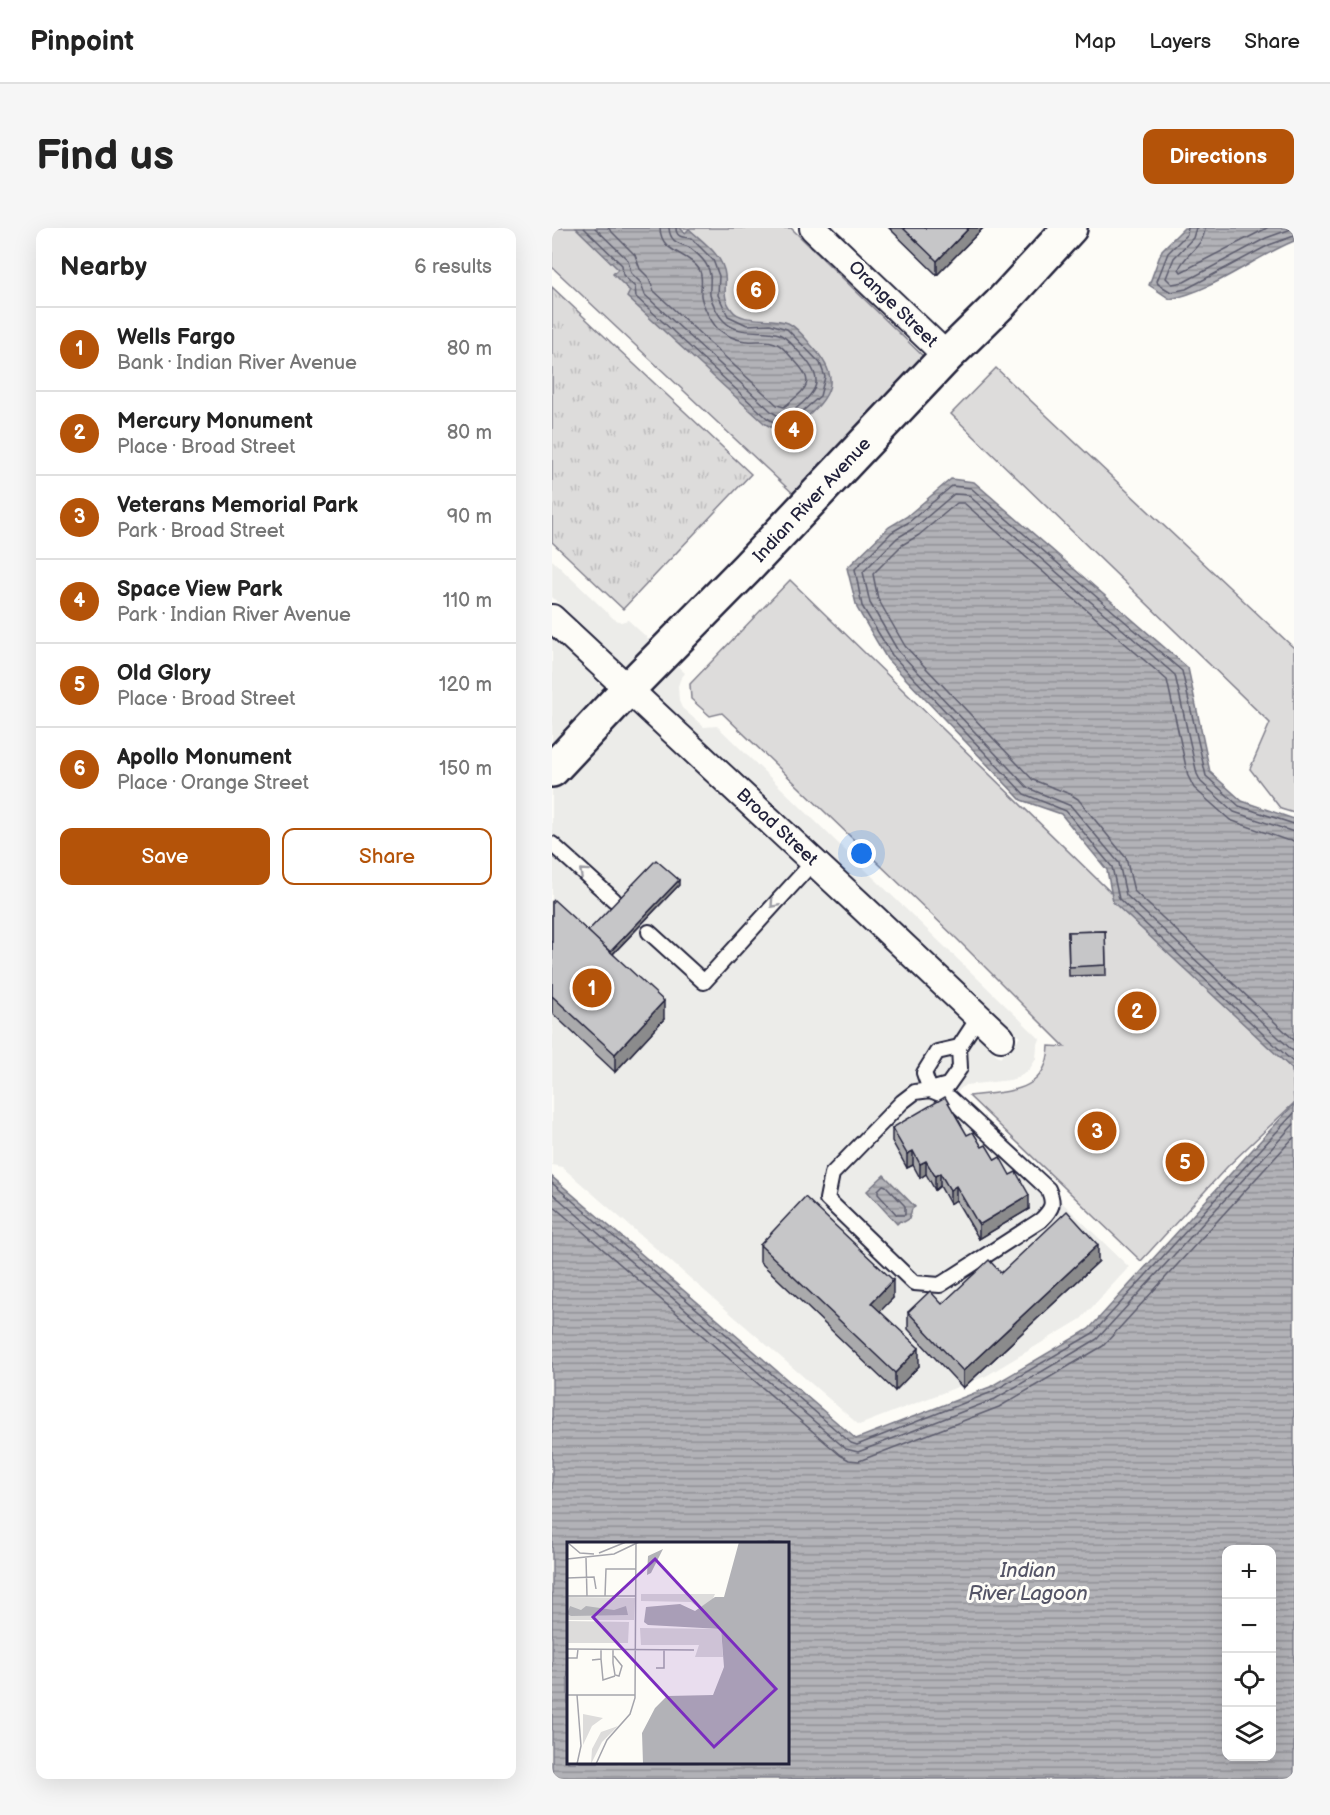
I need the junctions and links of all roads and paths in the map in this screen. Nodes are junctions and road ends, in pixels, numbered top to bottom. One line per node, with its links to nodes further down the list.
1 (813, 228): 3 (street, Orange Street)
2 (1070, 228): 3 (street, Indian River Avenue)
3 (947, 356): 5 (street, Indian River Avenue)
4 (552, 618): 5 (street, Broad Street)
5 (628, 689): 6 (street, Indian River Avenue); 8 (street, Broad Street)
6 (552, 770)
7 (552, 844): 9 (lane, one-way to 7)
8 (814, 861): 10 (lane, one-way to 10); 11 (street, Broad Street)
9 (614, 900)
10 (649, 932)
11 (978, 1018): 12 (street, Broad Street); 13 (lane)
12 (1001, 1038)
13 (959, 1047): 14 (lane); 14 (lane)
14 (930, 1090): 14 (lane)

